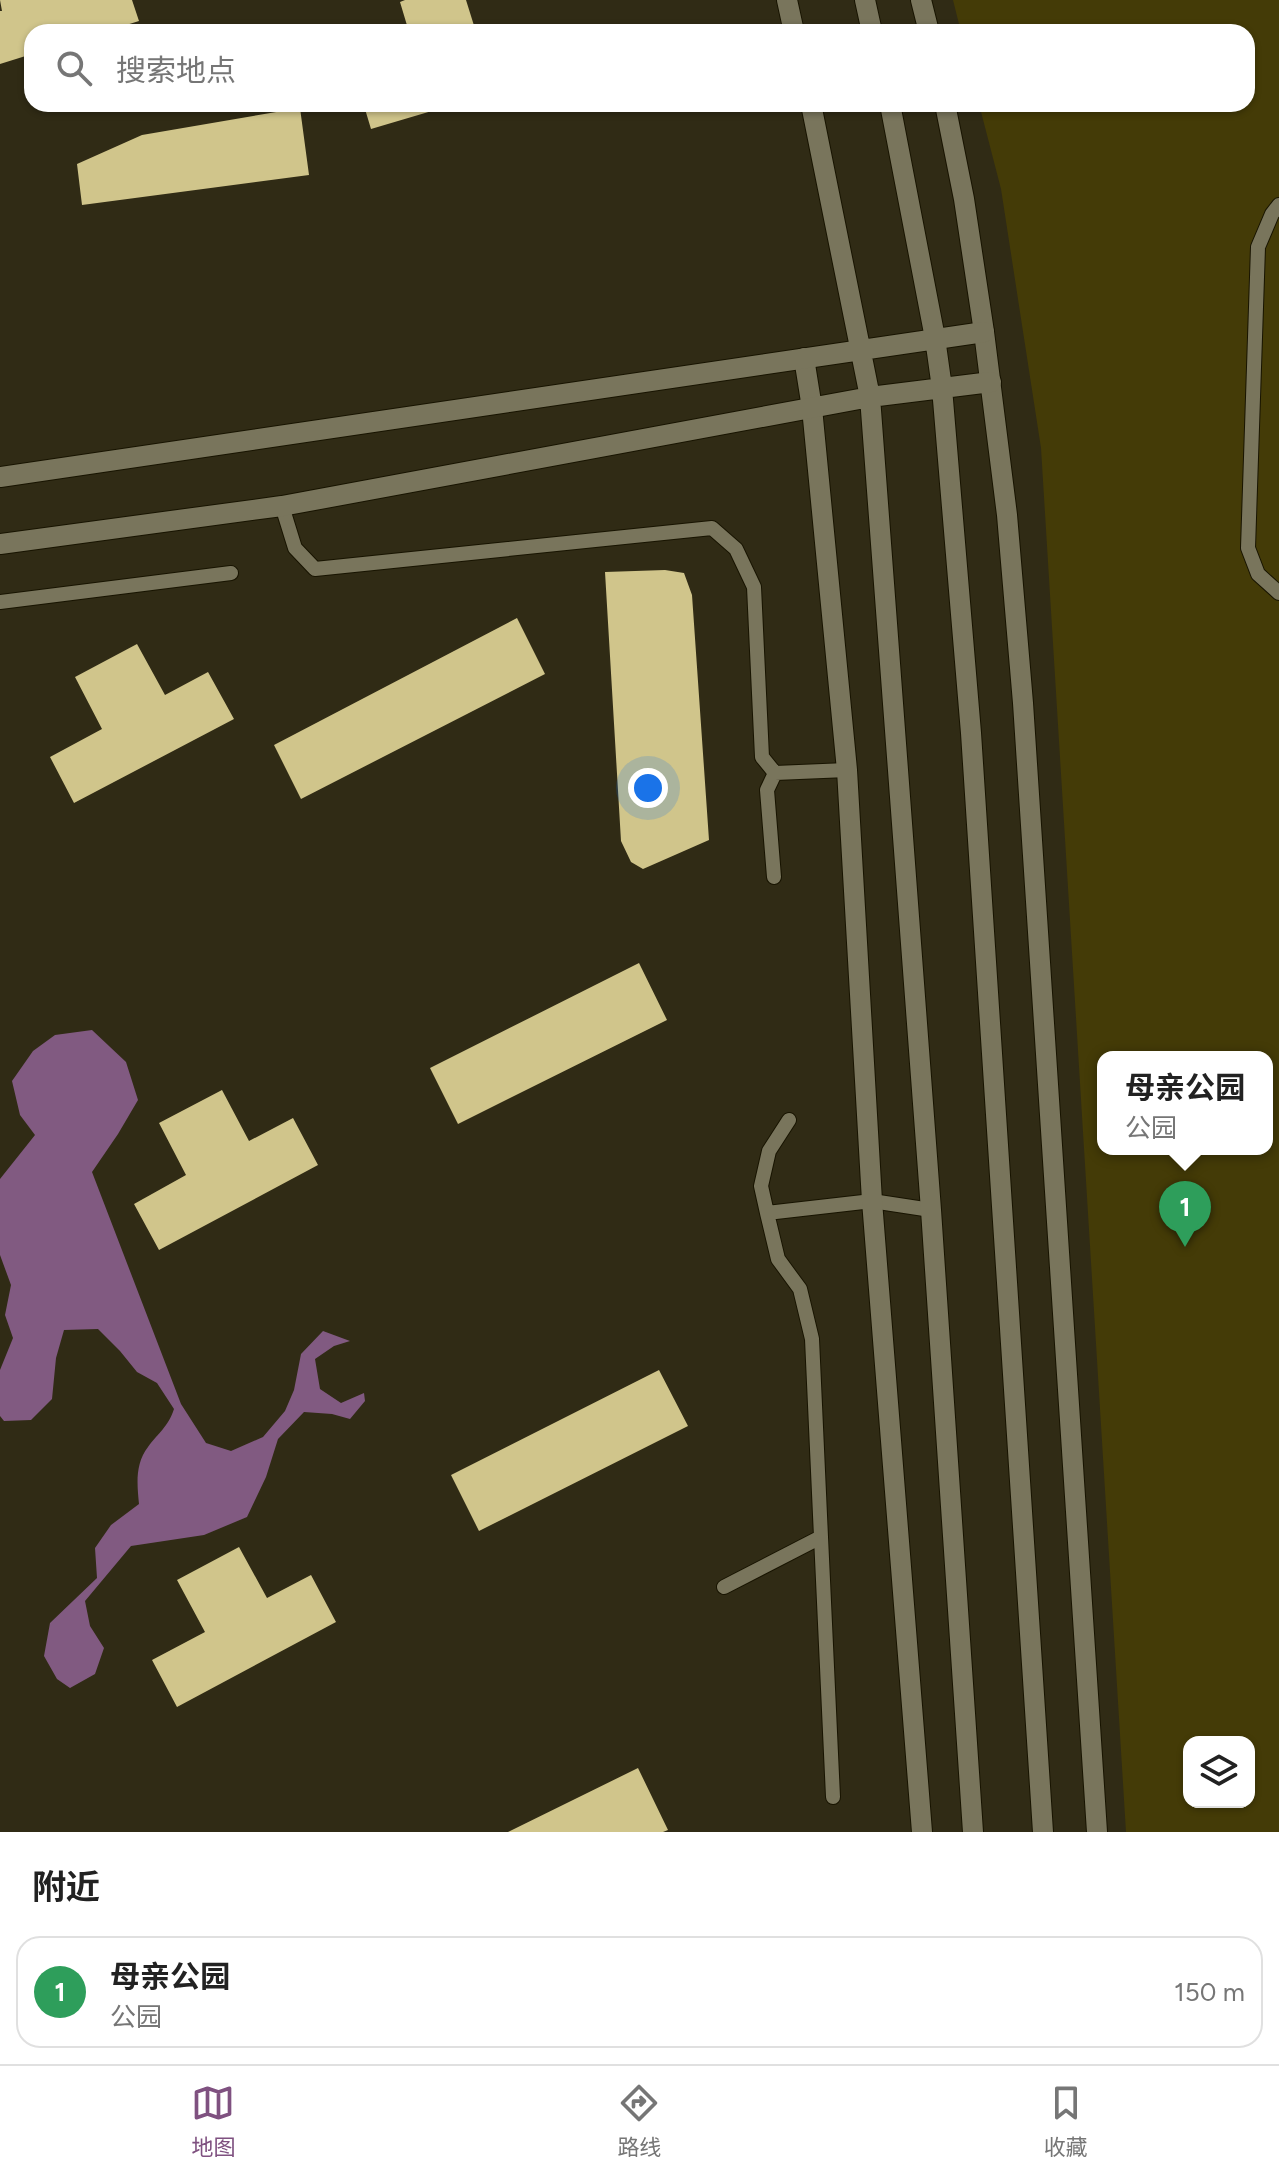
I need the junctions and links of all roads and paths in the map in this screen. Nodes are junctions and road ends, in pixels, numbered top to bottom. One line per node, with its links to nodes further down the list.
1 (787, 0): 4 (street)
2 (865, 0): 5 (street)
3 (921, 0): 6 (street)
4 (792, 24)
5 (870, 24)
6 (927, 24)
7 (813, 112): 13 (street)
8 (892, 112): 12 (street)
9 (947, 112): 11 (street)
10 (1279, 205): 23 (lane)
11 (984, 332): 12 (street); 15 (street)
12 (935, 338): 13 (street); 16 (street)
13 (860, 350): 14 (street); 17 (street)
14 (804, 358): 18 (street); 19 (street)
15 (991, 382): 16 (street); 38 (street)
16 (942, 388): 17 (street); 37 (street)
17 (870, 397): 18 (street); 30 (street)
18 (812, 408): 20 (street); 25 (street)
19 (0, 477)
20 (282, 506): 21 (street); 26 (lane)
21 (0, 544)
22 (231, 573): 24 (lane)
23 (1279, 593)
24 (0, 602)
25 (847, 770): 26 (lane); 29 (street)
26 (775, 773): 27 (lane)
27 (774, 877)
28 (789, 1120): 31 (lane)
29 (872, 1201): 30 (lane); 31 (lane); 35 (street)
30 (931, 1210): 36 (street)
31 (767, 1213): 32 (lane)
32 (821, 1537): 33 (lane); 34 (lane)
33 (724, 1587)
34 (833, 1797)
35 (922, 1832)
36 (973, 1832)
37 (1043, 1832)
38 (1097, 1832)

